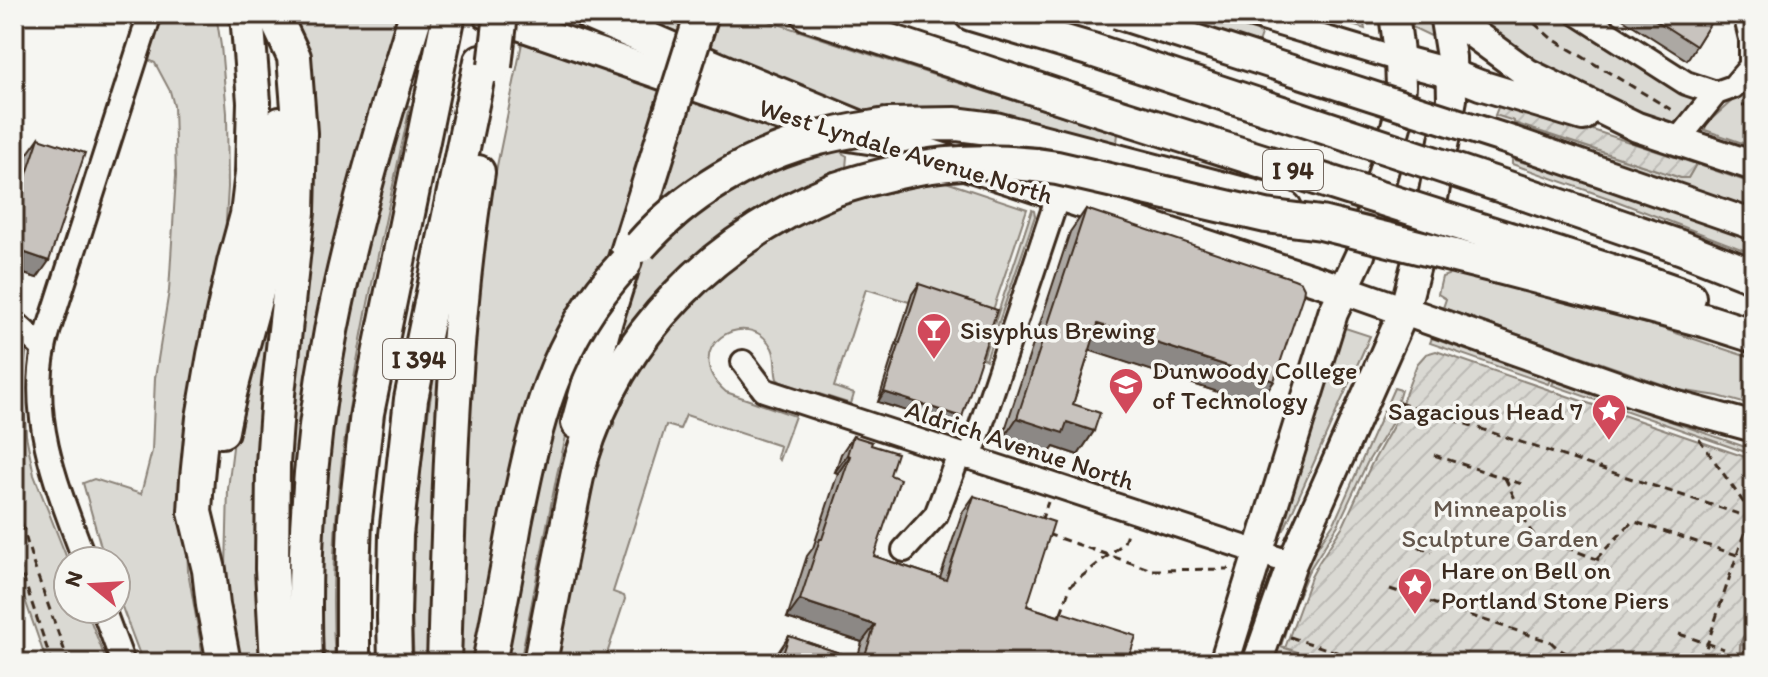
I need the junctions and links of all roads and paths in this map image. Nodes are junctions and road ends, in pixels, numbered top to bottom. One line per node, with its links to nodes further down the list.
1 (150, 14): 42 (street)
2 (226, 14): 35 (highway)
3 (449, 14): 82 (highway, I 394)
4 (490, 14): 22 (highway, I 394); 29 (main road, West Lyndale Avenue North)
5 (501, 14): 22 (highway, bridge)
6 (590, 14): 29 (highway)
7 (702, 14): 45 (highway, bridge)
8 (808, 14): 34 (highway, I 94, bridge)
9 (971, 14): 21 (highway, I 94)
10 (1017, 14): 21 (highway)
11 (1117, 14): 33 (main road, bridge)
12 (1246, 14): 23 (street)
13 (1394, 14): 23 (main road)
14 (1444, 14): 23 (main road)
15 (1454, 14): 27 (main road)
16 (1524, 14): 26 (path)
17 (1578, 14): 24 (street)
18 (1745, 14): 24 (street)
19 (266, 16): 35 (highway); 68 (highway); 80 (highway)
20 (413, 24): 81 (highway)
21 (1092, 50): 36 (highway, I 94, bridge)
22 (488, 63): 83 (highway, I 394); 84 (highway)
23 (1426, 67): 27 (main road); 37 (main road); 38 (main road)
24 (1716, 93): 26 (street)
25 (1754, 104): 26 (path)
26 (1699, 113): 28 (street)
27 (1637, 127): 28 (main road)
28 (1677, 141): 30 (main road)
29 (901, 144): 31 (main road, West Lyndale Avenue North)
30 (1754, 166)
31 (1058, 196): 37 (main road, West Lyndale Avenue North); 49 (street)
32 (1321, 223): 34 (highway, bridge); 45 (highway, bridge); 85 (highway, bridge)
33 (1754, 225)
34 (1504, 253): 40 (highway, I 94); 41 (highway)
35 (234, 263): 68 (highway)
36 (1754, 276)
37 (1358, 295): 38 (main road, West Lyndale Avenue North); 60 (main road)
38 (1404, 311): 46 (main road, West Lyndale Avenue North); 66 (main road)
39 (14, 322): 42 (street)
40 (1754, 322)
41 (1754, 336)
42 (44, 349): 57 (street)
43 (743, 362): 49 (street, Aldrich Avenue North)
44 (1399, 402): 54 (path)
45 (588, 419): 86 (highway); 87 (highway)
46 (1754, 427)
47 (1699, 439): 54 (path)
48 (1434, 455): 50 (path)
49 (964, 456): 59 (street); 60 (street, Aldrich Avenue North)
50 (1505, 478): 51 (path); 64 (path)
51 (1525, 485)
52 (14, 496): 77 (path)
53 (1049, 500): 62 (path)
54 (1752, 518): 63 (path)
55 (1129, 525): 62 (path)
56 (1405, 543): 61 (path)
57 (79, 545)
58 (14, 550): 76 (path)
59 (904, 550)
60 (1259, 552): 66 (street, Aldrich Avenue North); 88 (main road)
61 (1432, 552)
62 (1110, 555): 67 (path); 70 (path)
63 (1737, 555): 64 (path); 74 (path)
64 (1596, 559): 65 (path)
65 (1605, 562)
66 (1292, 563): 89 (main road)
67 (1229, 569)
68 (209, 570): 79 (highway)
69 (1390, 589): 91 (path)
70 (1061, 613)
71 (109, 625): 78 (street)
72 (1679, 634): 74 (path)
73 (1287, 635): 90 (path)
74 (1708, 644): 75 (path); 92 (path)
75 (1724, 649)
76 (52, 663)
77 (69, 663)
78 (123, 663)
79 (224, 663)
80 (277, 663)
81 (306, 663)
82 (353, 663)
83 (395, 663)
84 (444, 663)
85 (489, 663)
86 (529, 663)
87 (540, 663)
88 (1224, 663)
89 (1257, 663)
90 (1370, 663)
91 (1552, 663)
92 (1701, 663)

